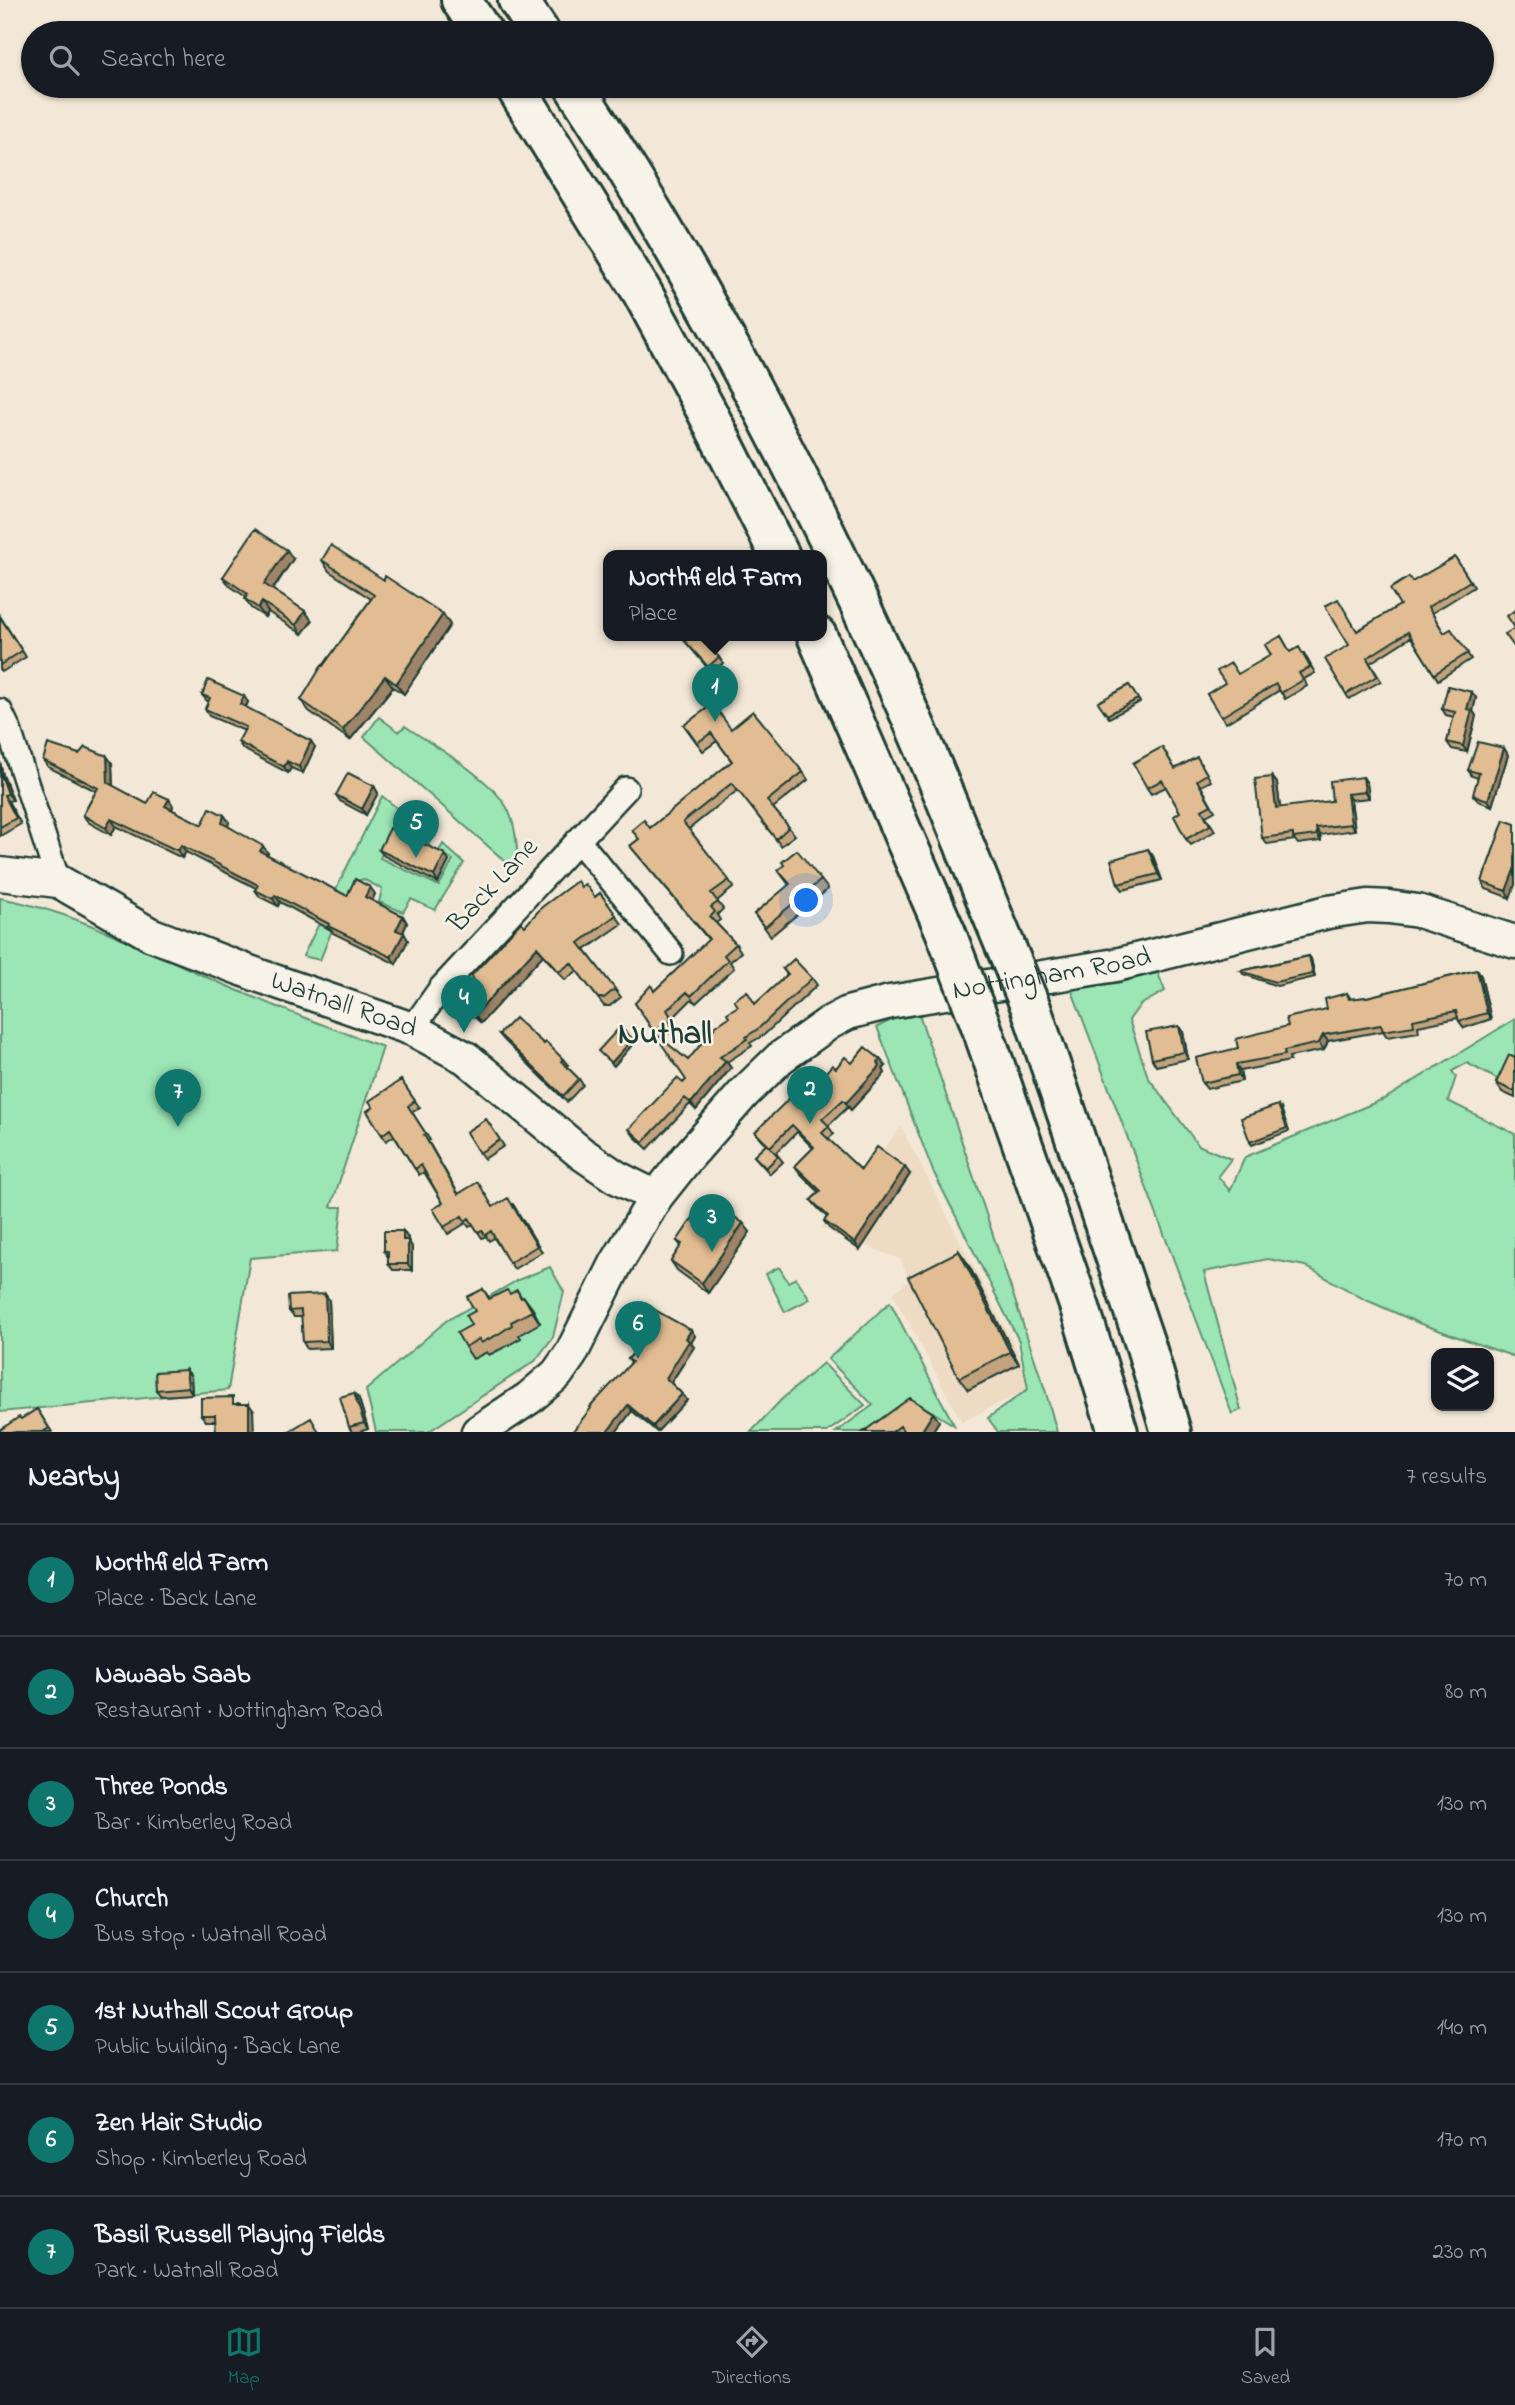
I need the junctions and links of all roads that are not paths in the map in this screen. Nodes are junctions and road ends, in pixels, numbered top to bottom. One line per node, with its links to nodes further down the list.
1 (461, 0): 3 (highway)
2 (518, 0): 4 (highway)
3 (475, 21)
4 (532, 21)
5 (522, 98): 7 (highway)
6 (581, 98): 18 (highway, bridge)
7 (777, 550)
8 (819, 641): 20 (highway, bridge)
9 (0, 711): 13 (street)
10 (626, 789): 11 (street, Back Lane)
11 (578, 840): 15 (street); 16 (street, Back Lane)
12 (0, 874): 13 (main road, Watnall Road)
13 (58, 881): 16 (main road, Watnall Road)
14 (1513, 934): 17 (main road, Nottingham Road)
15 (670, 953)
16 (412, 1029): 17 (main road, Watnall Road)
17 (656, 1197): 19 (main road, Nottingham Road)
18 (1146, 1347): 21 (highway); 22 (highway)
19 (478, 1432)
20 (1118, 1432)
21 (1171, 1432)
22 (1192, 1432)

